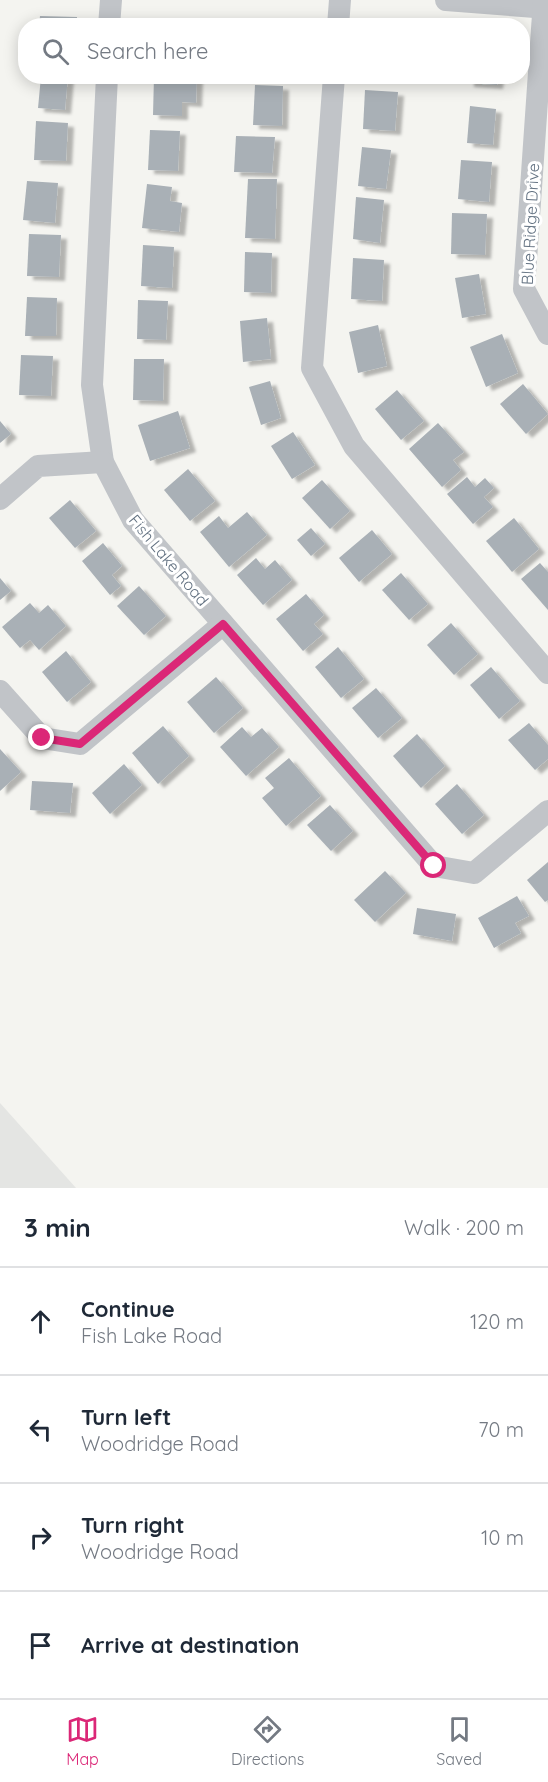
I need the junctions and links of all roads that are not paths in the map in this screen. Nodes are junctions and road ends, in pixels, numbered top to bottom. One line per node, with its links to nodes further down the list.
1 (111, 0): 5 (street)
2 (340, 0): 6 (street)
3 (446, 0): 4 (street)
4 (545, 5): 9 (street, Blue Ridge Drive)
5 (110, 18)
6 (339, 18)
7 (107, 84): 10 (street, Fish Lake Road)
8 (333, 84): 13 (street)
9 (548, 334)
10 (103, 462): 11 (street); 12 (street, Fish Lake Road)
11 (0, 499)
12 (223, 624): 14 (street); 15 (street, Fish Lake Road)
13 (548, 673)
14 (0, 691)
15 (548, 811)

